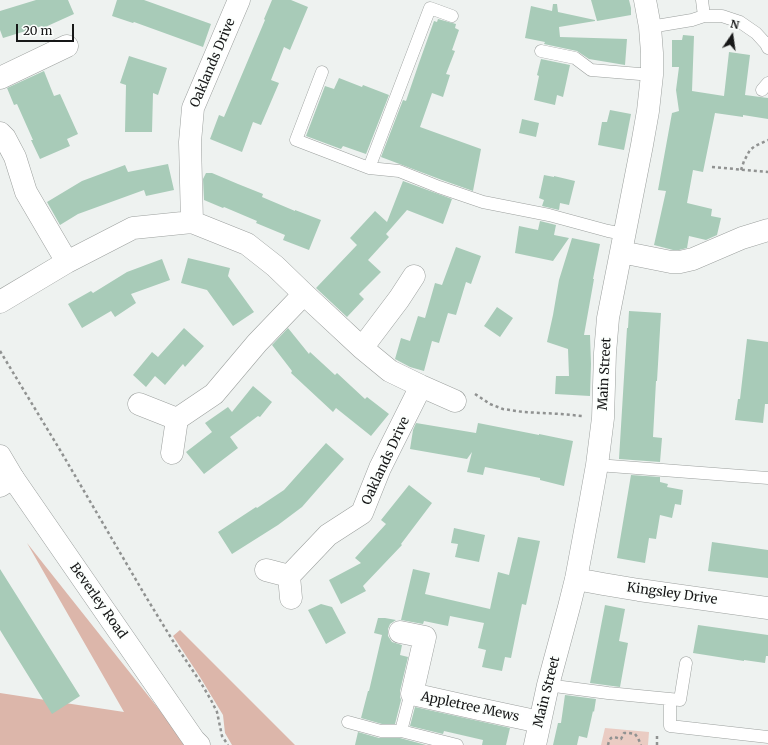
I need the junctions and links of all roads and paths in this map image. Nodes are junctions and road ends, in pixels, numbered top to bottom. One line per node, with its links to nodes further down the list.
1 (239, 0): 19 (street, Oaklands Drive)
2 (645, 0): 6 (street, Main Street)
3 (702, 0): 5 (lane)
4 (452, 16): 16 (lane)
5 (704, 16): 6 (lane); 8 (lane)
6 (650, 27): 11 (street, Main Street)
7 (67, 46): 12 (street)
8 (768, 48)
9 (542, 51): 11 (lane)
10 (322, 72): 16 (lane)
11 (652, 75): 21 (street, Main Street)
12 (0, 78)
13 (0, 132): 22 (street)
14 (768, 140): 17 (path)
15 (712, 167): 17 (path)
16 (370, 168): 21 (lane)
17 (741, 170): 18 (path)
18 (768, 172)
19 (192, 222): 22 (street); 24 (street)
20 (768, 230): 21 (street)
21 (622, 243): 31 (street, Main Street)
22 (67, 262): 25 (street)
23 (414, 276): 26 (street)
24 (304, 294): 26 (street); 32 (street)
25 (0, 302)
26 (362, 348): 28 (street)
27 (0, 351): 54 (path)
28 (421, 386): 29 (street); 39 (street, Oaklands Drive)
29 (455, 401): 31 (path)
30 (139, 404): 32 (street)
31 (602, 418): 35 (street, Main Street)
32 (177, 419): 33 (street)
33 (172, 453)
34 (0, 456): 37 (street, Beverley Road)
35 (597, 465): 36 (lane); 40 (street, Main Street)
36 (768, 478)
37 (7, 482): 53 (street, Beverley Road)
38 (266, 570): 39 (street)
39 (289, 576): 41 (street)
40 (576, 579): 42 (street, Kingsley Drive); 45 (street, Main Street)
41 (291, 598)
42 (768, 608)
43 (400, 632): 49 (street, Appletree Mews)
44 (686, 663): 46 (lane)
45 (548, 685): 46 (lane); 49 (street, Main Street)
46 (670, 699): 52 (lane)
47 (409, 700): 50 (lane)
48 (348, 722): 50 (lane)
49 (540, 722): 56 (street, Main Street)
50 (401, 731): 55 (lane)
51 (658, 734): 59 (path)
52 (768, 737)
53 (199, 745)
54 (228, 745)
55 (457, 745)
56 (535, 745)
57 (608, 745): 58 (path)
58 (641, 745)
59 (657, 745)

